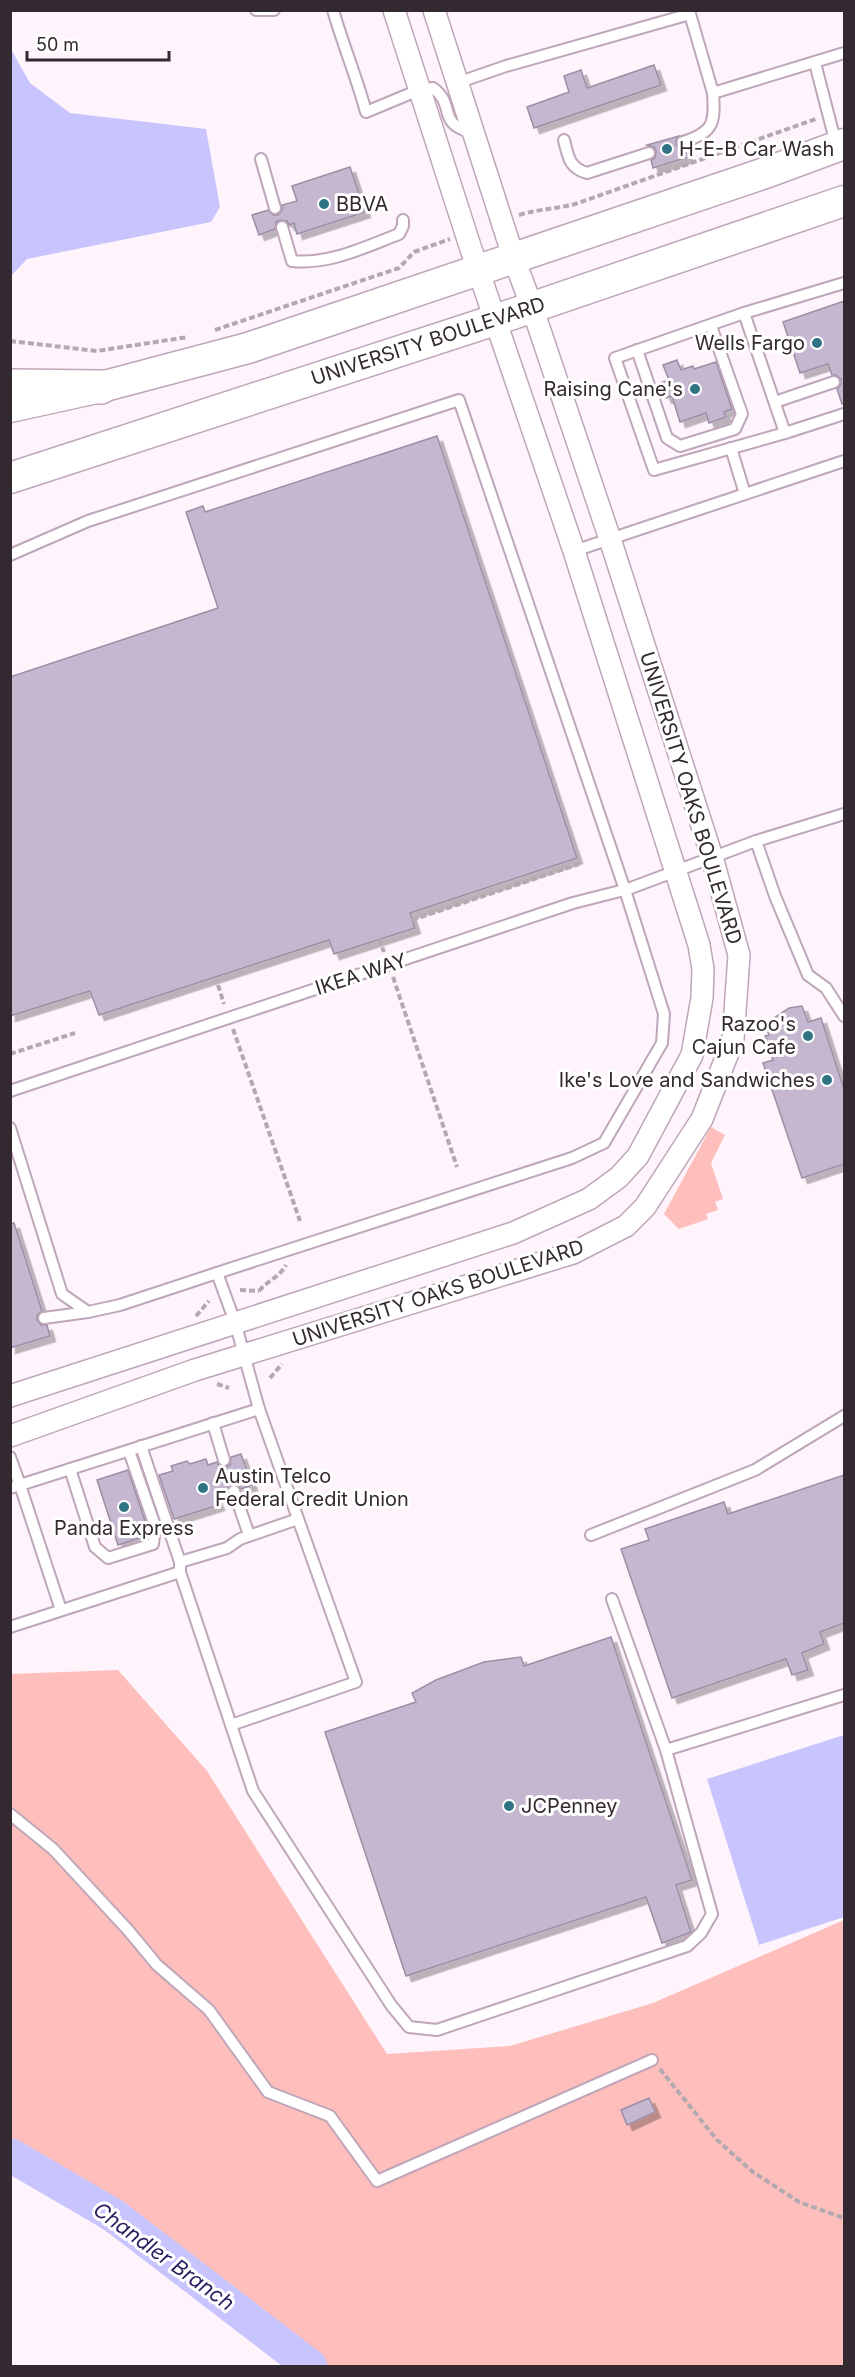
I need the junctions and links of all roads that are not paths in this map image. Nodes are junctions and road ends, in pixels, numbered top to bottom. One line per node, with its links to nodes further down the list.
1 (256, 10): 2 (lane)
2 (274, 10)
3 (333, 10): 9 (lane)
4 (394, 10): 9 (street, UNIVERSITY OAKS BOULEVARD)
5 (434, 10): 8 (street, UNIVERSITY OAKS BOULEVARD)
6 (844, 53): 7 (lane)
7 (814, 63): 10 (lane); 14 (lane)
8 (457, 83): 10 (lane); 11 (street, UNIVERSITY OAKS BOULEVARD)
9 (419, 90): 11 (lane); 22 (street, UNIVERSITY OAKS BOULEVARD)
10 (713, 93): 13 (lane)
11 (472, 134): 21 (street, UNIVERSITY OAKS BOULEVARD)
12 (564, 140): 15 (lane)
13 (683, 142)
14 (841, 145): 21 (main road)
15 (649, 153)
16 (261, 159): 18 (lane)
17 (844, 201): 24 (main road, UNIVERSITY BOULEVARD)
18 (275, 208)
19 (403, 220): 20 (lane)
20 (282, 227)
21 (514, 259): 22 (main road); 24 (street, UNIVERSITY OAKS BOULEVARD)
22 (479, 270): 26 (street, UNIVERSITY OAKS BOULEVARD); 31 (main road)
23 (844, 283): 25 (lane)
24 (532, 307): 26 (main road, UNIVERSITY BOULEVARD); 40 (street, UNIVERSITY OAKS BOULEVARD)
25 (744, 314): 27 (lane); 32 (lane)
26 (495, 320): 38 (main road, UNIVERSITY BOULEVARD); 41 (street, UNIVERSITY OAKS BOULEVARD)
27 (711, 326): 28 (lane); 28 (lane)
28 (637, 350): 36 (lane)
29 (834, 382): 32 (lane)
30 (10, 386): 31 (main road)
31 (101, 387): 33 (main road)
32 (775, 402): 35 (lane)
33 (10, 407)
34 (844, 414): 35 (lane)
35 (785, 433): 36 (lane)
36 (731, 448): 39 (lane)
37 (844, 461): 39 (lane)
38 (10, 478)
39 (745, 494): 40 (lane)
40 (610, 539): 41 (lane); 45 (street, UNIVERSITY OAKS BOULEVARD)
41 (574, 551): 46 (street, UNIVERSITY OAKS BOULEVARD)
42 (10, 555): 47 (lane)
43 (844, 814): 44 (lane, IKEA WAY)
44 (756, 841): 45 (lane, IKEA WAY); 48 (lane)
45 (712, 857): 46 (lane, IKEA WAY); 55 (street, UNIVERSITY OAKS BOULEVARD)
46 (676, 869): 47 (lane, IKEA WAY); 54 (street, UNIVERSITY OAKS BOULEVARD)
47 (625, 890): 49 (lane, IKEA WAY); 51 (lane)
48 (844, 1016)
49 (10, 1091)
50 (10, 1128): 52 (lane)
51 (216, 1272): 52 (lane); 54 (lane)
52 (88, 1312): 53 (lane)
53 (44, 1318)
54 (235, 1322): 55 (lane); 56 (street, UNIVERSITY OAKS BOULEVARD)
55 (244, 1354): 57 (lane); 60 (street, UNIVERSITY OAKS BOULEVARD)
56 (10, 1396)
57 (259, 1409): 59 (lane); 68 (lane)
58 (844, 1416): 70 (lane)
59 (213, 1423): 61 (lane); 64 (lane)
60 (10, 1436)
61 (141, 1446): 62 (lane); 71 (lane)
62 (129, 1451): 65 (lane); 65 (lane)
63 (10, 1457): 66 (lane)
64 (224, 1460)
65 (70, 1469): 66 (lane)
66 (15, 1486): 73 (lane)
67 (234, 1491): 69 (lane)
68 (298, 1519): 69 (lane); 76 (lane)
69 (249, 1535): 71 (lane)
70 (591, 1535)
71 (180, 1567): 73 (lane); 76 (lane)
72 (612, 1599): 77 (lane)
73 (61, 1610): 74 (lane)
74 (10, 1627)
75 (844, 1695): 77 (lane)
76 (231, 1725): 77 (lane)
77 (666, 1750)
78 (10, 1814): 79 (lane)
79 (652, 2060)

